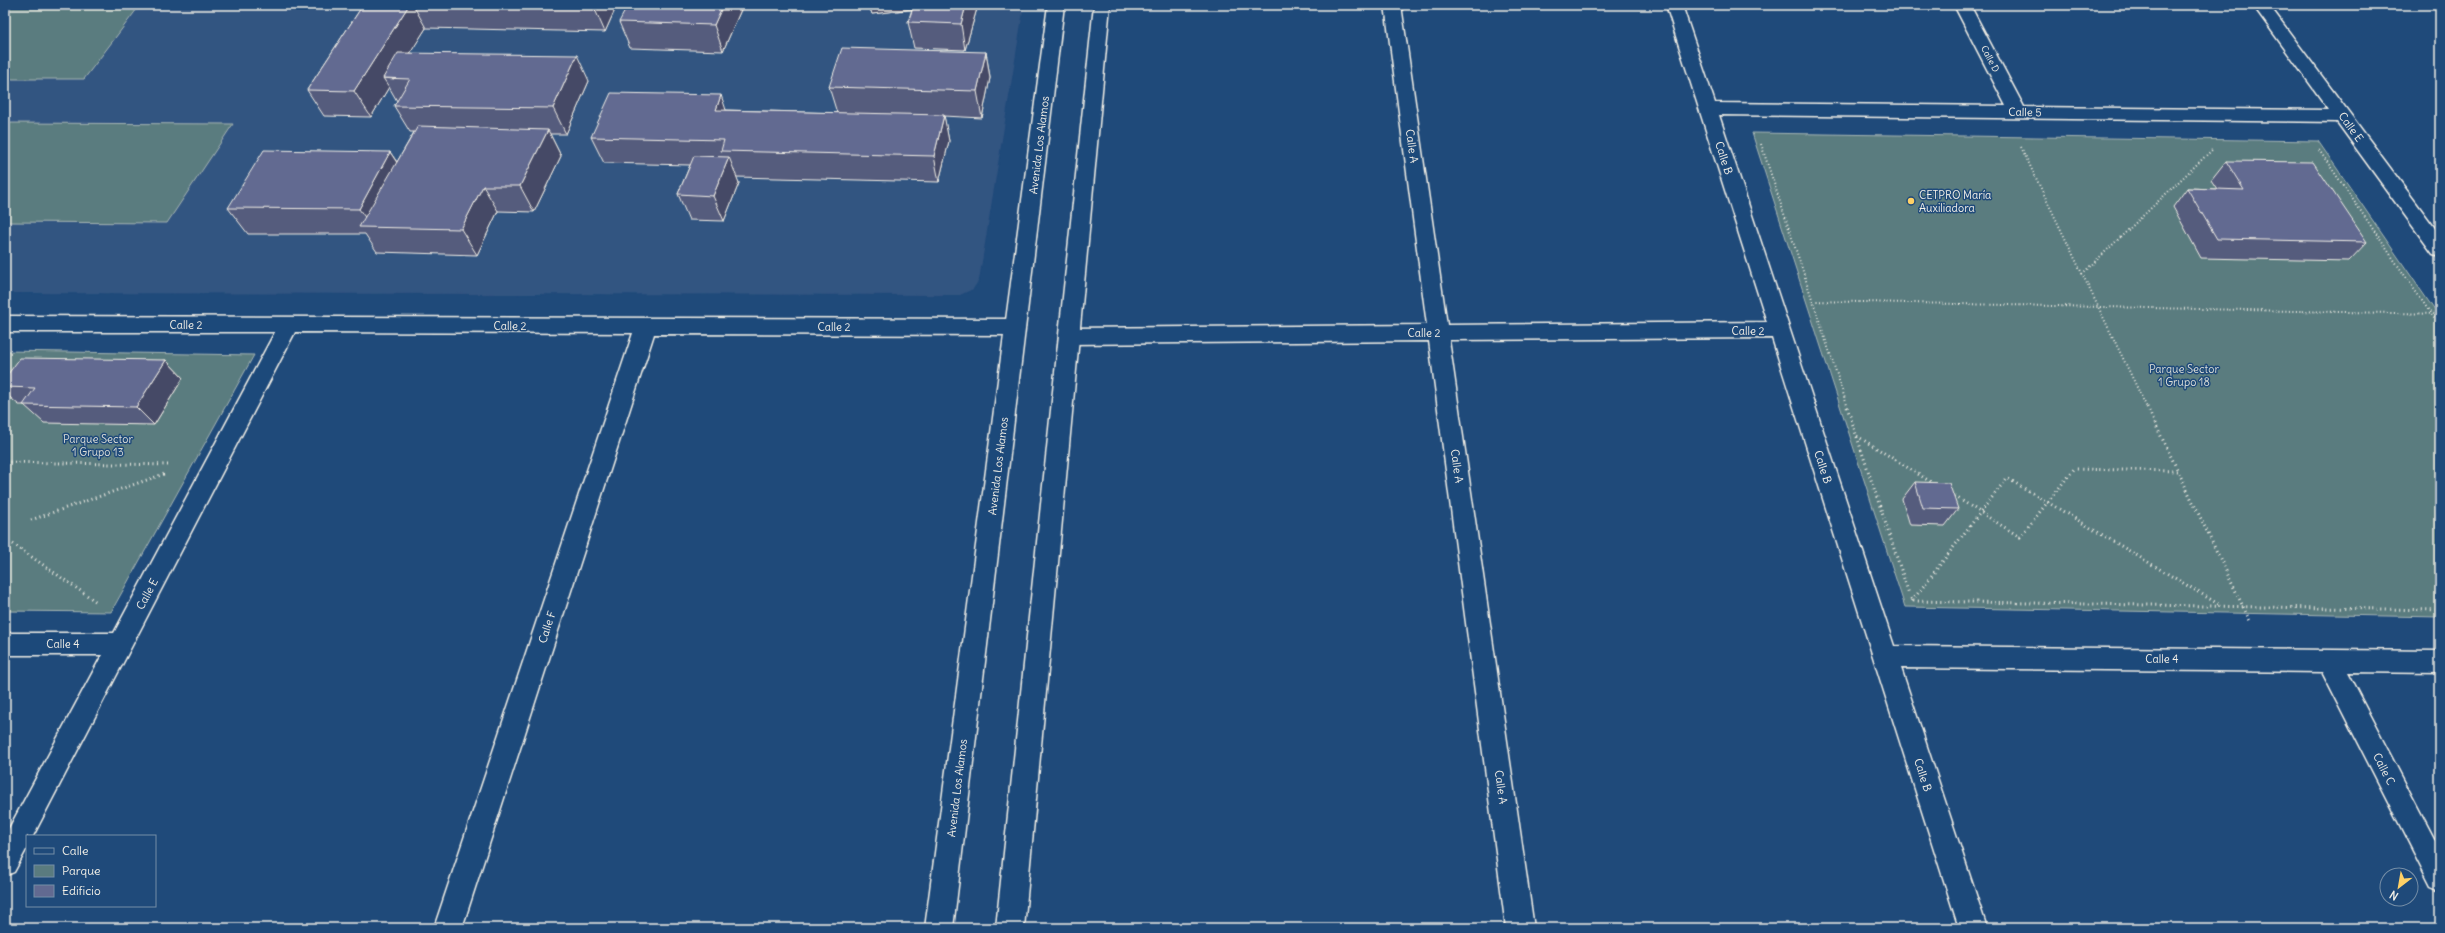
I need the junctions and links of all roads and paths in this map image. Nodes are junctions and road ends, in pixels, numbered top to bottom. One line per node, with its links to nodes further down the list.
1 (1056, 5): 23 (street, Avenida Los Alamos)
2 (1102, 5): 27 (street)
3 (1393, 5): 26 (street, Calle A)
4 (1674, 5): 7 (street, Calle B)
5 (1962, 5): 8 (street, Calle D)
6 (2261, 5): 9 (street, Calle E)
7 (1708, 109): 8 (street, Calle 5); 15 (street, Calle B)
8 (2011, 112): 9 (street, Calle 5); 14 (path)
9 (2342, 116): 13 (street, Calle E)
10 (1761, 143): 16 (path)
11 (2315, 144): 18 (path)
12 (2215, 148): 14 (path)
13 (2440, 249)
14 (2082, 274): 17 (path)
15 (1770, 301): 16 (path); 25 (street, Calle B)
16 (1813, 301): 17 (path); 28 (path)
17 (2098, 307): 18 (path); 32 (path)
18 (2431, 314): 19 (path); 24 (path)
19 (2440, 314)
20 (5, 324): 21 (street, Calle 2)
21 (288, 325): 22 (street, Calle 2); 43 (street, Calle E)
22 (646, 326): 23 (street, Calle 2); 52 (street, Calle F)
23 (1015, 327): 53 (street, Avenida Los Alamos)
24 (2440, 327)
25 (1779, 330): 26 (street, Calle 2); 46 (street, Calle B)
26 (1438, 333): 27 (street, Calle 2); 55 (street, Calle A)
27 (1069, 336): 54 (street)
28 (1857, 435): 33 (path); 39 (path)
29 (5, 462): 30 (path)
30 (173, 466)
31 (174, 471): 37 (path)
32 (2178, 471): 35 (path); 41 (path)
33 (1941, 488)
34 (1948, 492): 36 (path)
35 (2047, 503): 36 (path); 36 (path); 40 (path)
36 (1980, 513): 39 (path)
37 (31, 520)
38 (13, 544): 43 (path)
39 (1912, 601): 40 (path); 46 (path)
40 (2220, 605): 41 (path)
41 (2242, 606): 42 (path); 47 (path)
42 (2440, 610)
43 (132, 623): 45 (street, Calle E)
44 (5, 644): 45 (street, Calle 4)
45 (121, 644): 50 (street, Calle E)
46 (1881, 646): 47 (street, Calle 4); 56 (street, Calle B)
47 (2269, 660): 48 (street, Calle 4)
48 (2328, 660): 49 (street, Calle 4); 51 (street, Calle C)
49 (2440, 662)
50 (5, 863)
51 (2440, 877)
52 (448, 928)
53 (939, 928)
54 (1010, 928)
55 (1520, 928)
56 (1973, 928)

